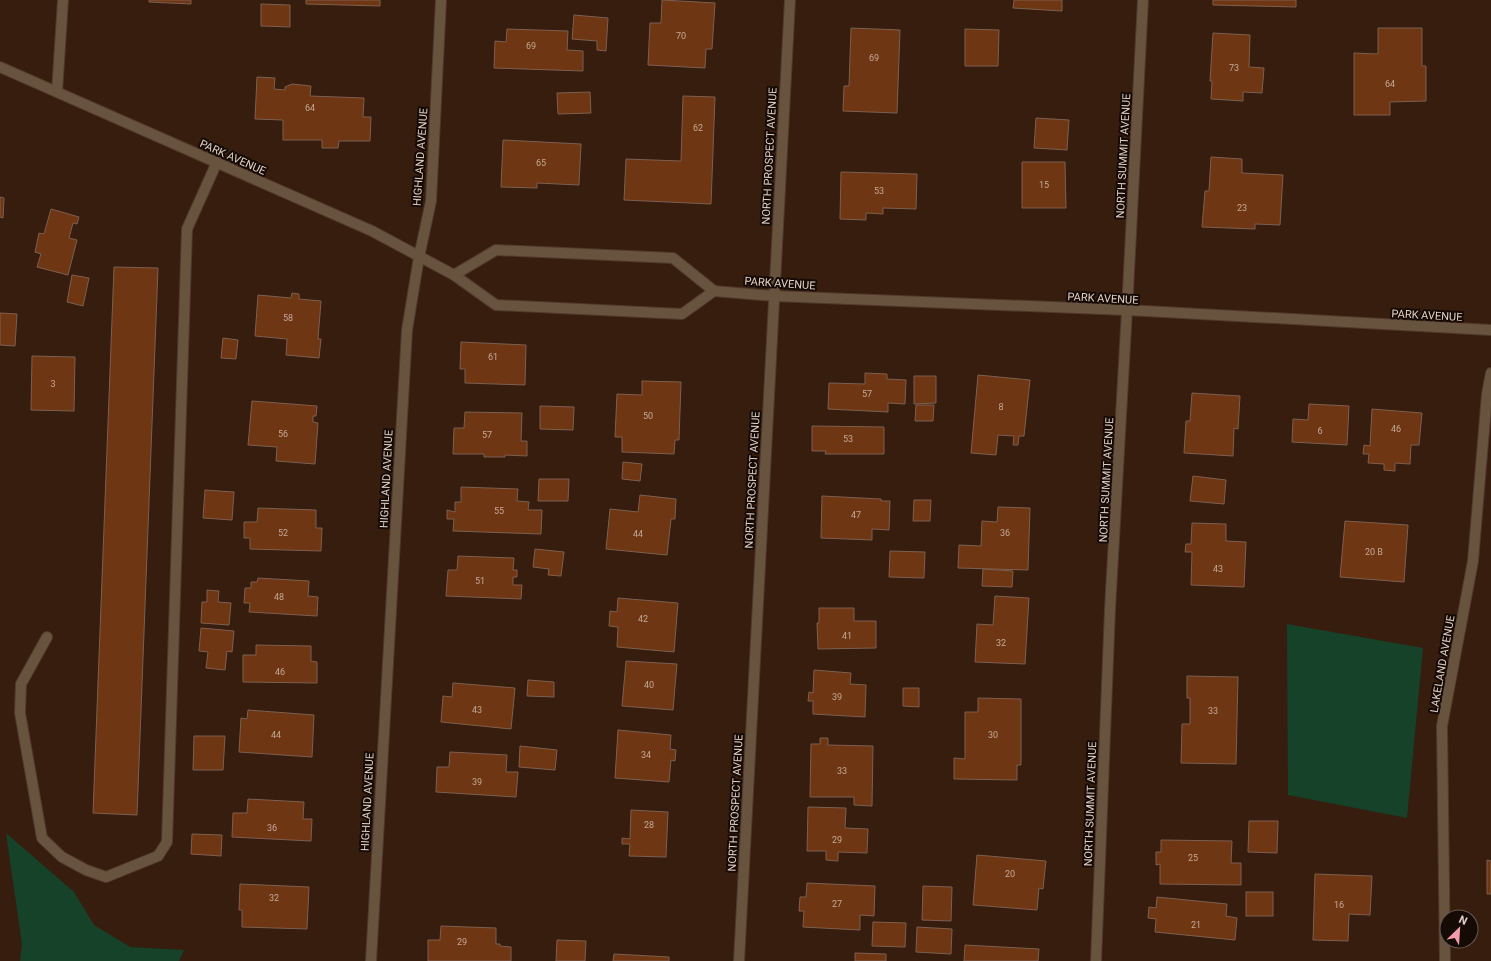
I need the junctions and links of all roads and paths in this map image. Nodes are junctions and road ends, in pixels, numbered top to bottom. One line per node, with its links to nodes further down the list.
1 (63, 0): 6 (street)
2 (441, 0): 8 (street, HIGHLAND AVENUE)
3 (790, 0): 11 (street, NORTH PROSPECT AVENUE)
4 (1143, 0): 12 (street, NORTH SUMMIT AVENUE)
5 (0, 67): 6 (street, PARK AVENUE)
6 (56, 92): 7 (street, PARK AVENUE)
7 (217, 162): 8 (street, PARK AVENUE); 15 (street)
8 (419, 257): 9 (street, PARK AVENUE); 16 (street, HIGHLAND AVENUE)
9 (454, 274): 10 (street, PARK AVENUE); 10 (street)
10 (714, 291): 11 (street, PARK AVENUE)
11 (774, 296): 12 (street, PARK AVENUE); 17 (street, NORTH PROSPECT AVENUE)
12 (1127, 310): 13 (street, PARK AVENUE); 18 (street, NORTH SUMMIT AVENUE)
13 (1491, 330)
14 (1491, 373): 19 (street, LAKELAND AVENUE)
15 (47, 638)
16 (370, 961)
17 (739, 961)
18 (1096, 961)
19 (1445, 961)

